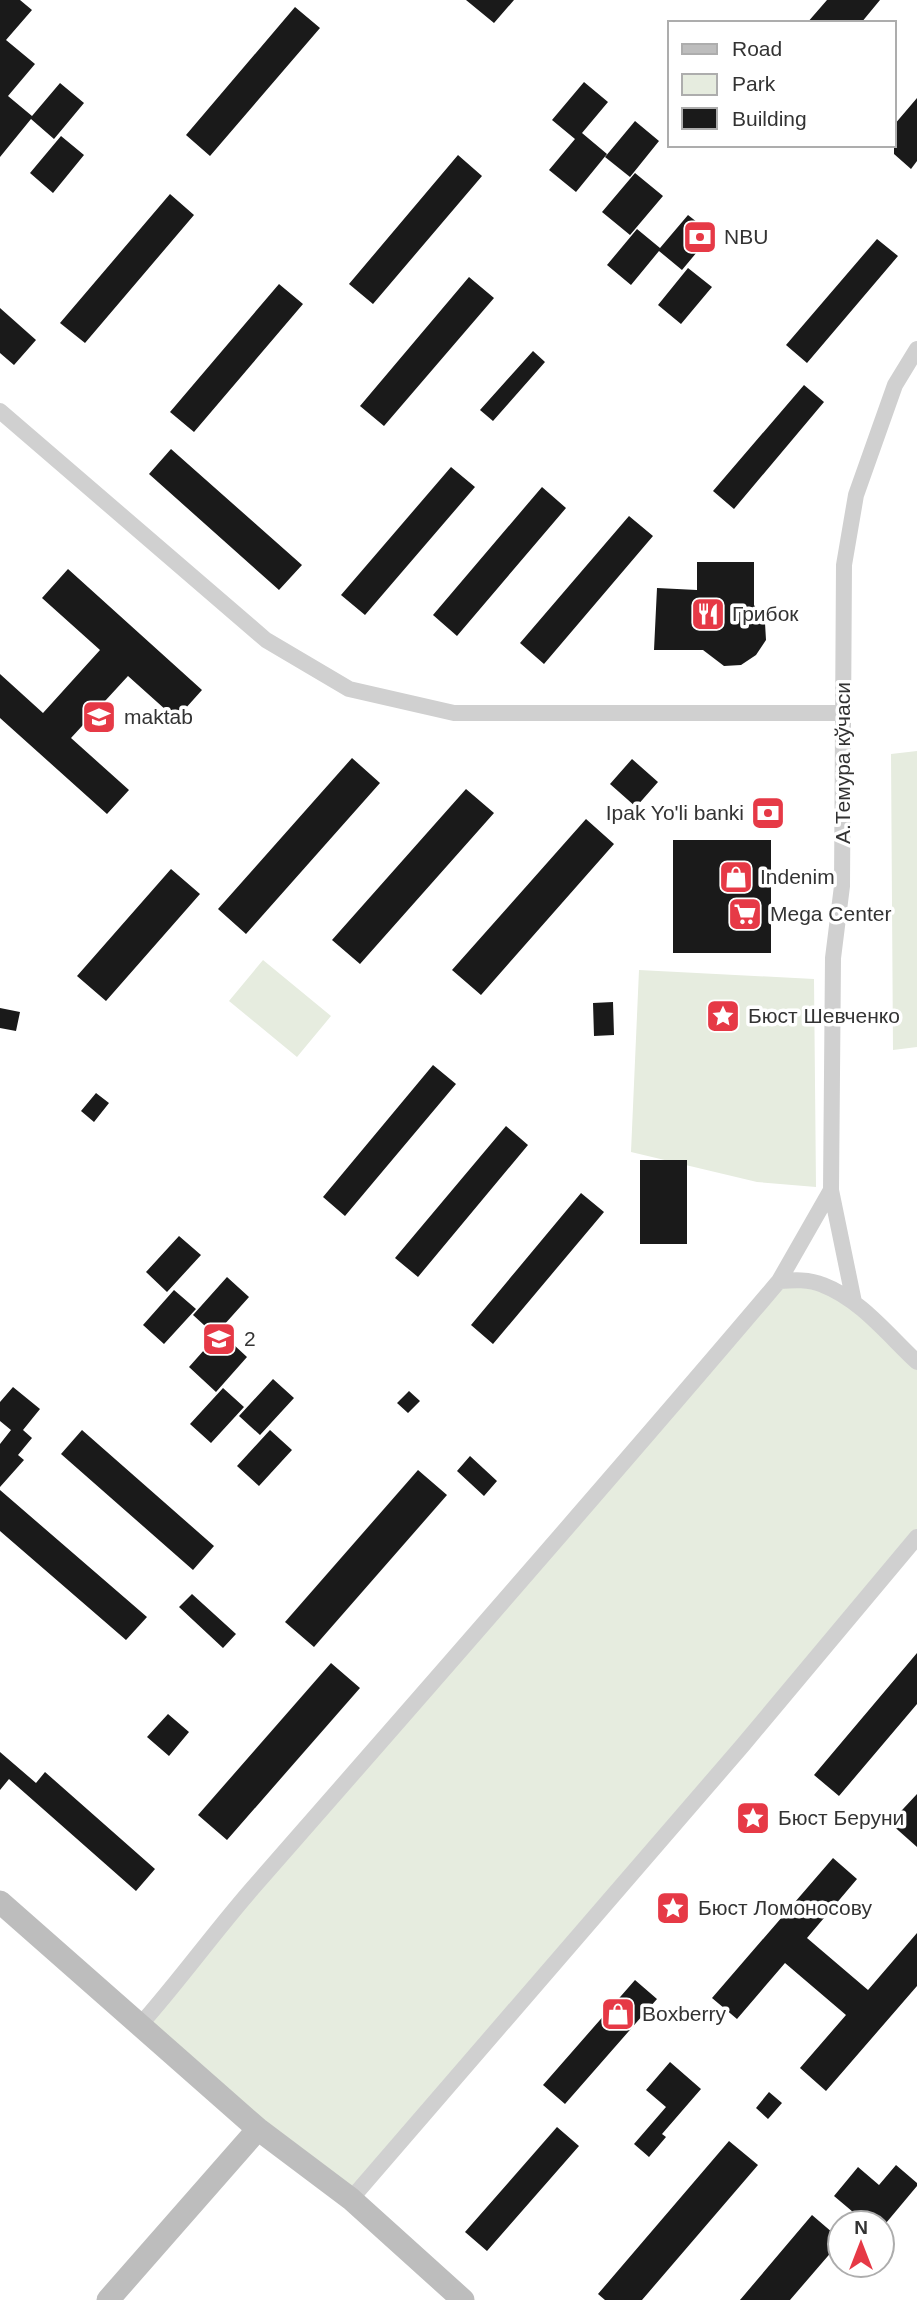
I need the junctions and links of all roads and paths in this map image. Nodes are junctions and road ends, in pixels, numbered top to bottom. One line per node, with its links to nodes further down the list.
1 (917, 349): 3 (street, А.Темура кўчаси)
2 (0, 411): 3 (street)
3 (843, 713): 4 (street, А.Темура кўчаси)
4 (831, 1190): 5 (street); 6 (street, А.Темура кўчаси)
5 (779, 1281): 6 (street); 10 (street)
6 (853, 1303): 7 (street)
7 (917, 1362)
8 (917, 1537): 12 (street)
9 (0, 1902): 10 (street)
10 (140, 2025): 11 (street)
11 (258, 2129): 12 (street); 13 (street)
12 (351, 2199): 14 (street)
13 (108, 2300)
14 (463, 2300)

